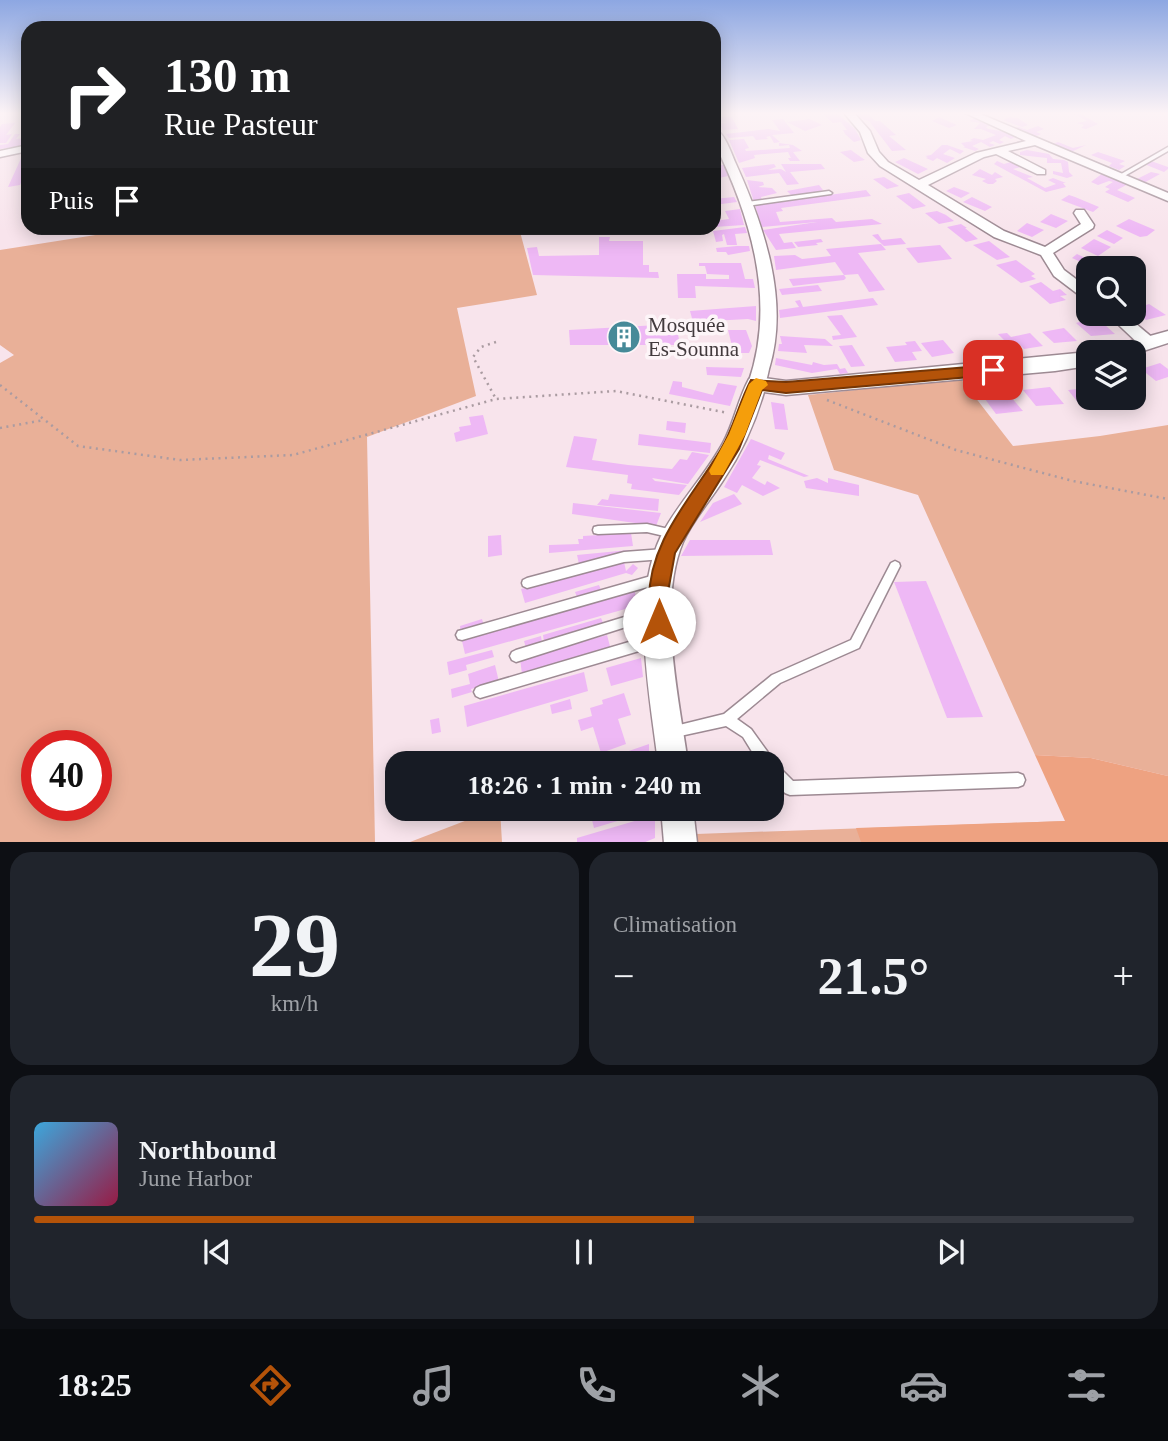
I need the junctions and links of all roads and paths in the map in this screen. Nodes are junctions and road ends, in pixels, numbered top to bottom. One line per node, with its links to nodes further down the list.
1 (725, 152): 12 (street)
2 (874, 152): 9 (street)
3 (990, 152): 9 (street)
4 (1003, 152): 7 (street)
5 (1063, 152): 8 (street)
6 (1162, 152): 8 (lane)
7 (1041, 172)
8 (1119, 177): 11 (street)
9 (917, 186): 14 (street)
10 (829, 192): 12 (lane)
11 (1168, 197)
12 (747, 204): 21 (street)
13 (1080, 213): 14 (street)
14 (1046, 252): 15 (street)
15 (1076, 286)
16 (1128, 326): 19 (street)
17 (1168, 337): 19 (street)
18 (496, 342): 24 (path)
19 (1148, 343)
20 (1076, 361): 23 (street)
21 (756, 384): 23 (street); 25 (street)
22 (0, 385): 26 (path)
23 (812, 386): 28 (path)
24 (496, 398): 25 (path); 26 (path)
25 (745, 416): 30 (street)
26 (44, 420): 27 (path)
27 (0, 428)
28 (1168, 499)
29 (598, 530): 30 (lane)
30 (667, 555): 32 (lane); 33 (street); 34 (lane)
31 (895, 566): 38 (lane)
32 (527, 583)
33 (659, 611): 35 (street); 36 (lane)
34 (462, 635)
35 (661, 639): 37 (lane); 39 (street)
36 (516, 656)
37 (480, 692)
38 (727, 720): 39 (lane); 41 (lane)
39 (669, 732): 40 (street)
40 (671, 751)
41 (759, 751)
42 (1018, 780): 43 (lane)
43 (784, 782)
44 (679, 821): 45 (street)
45 (681, 842)

